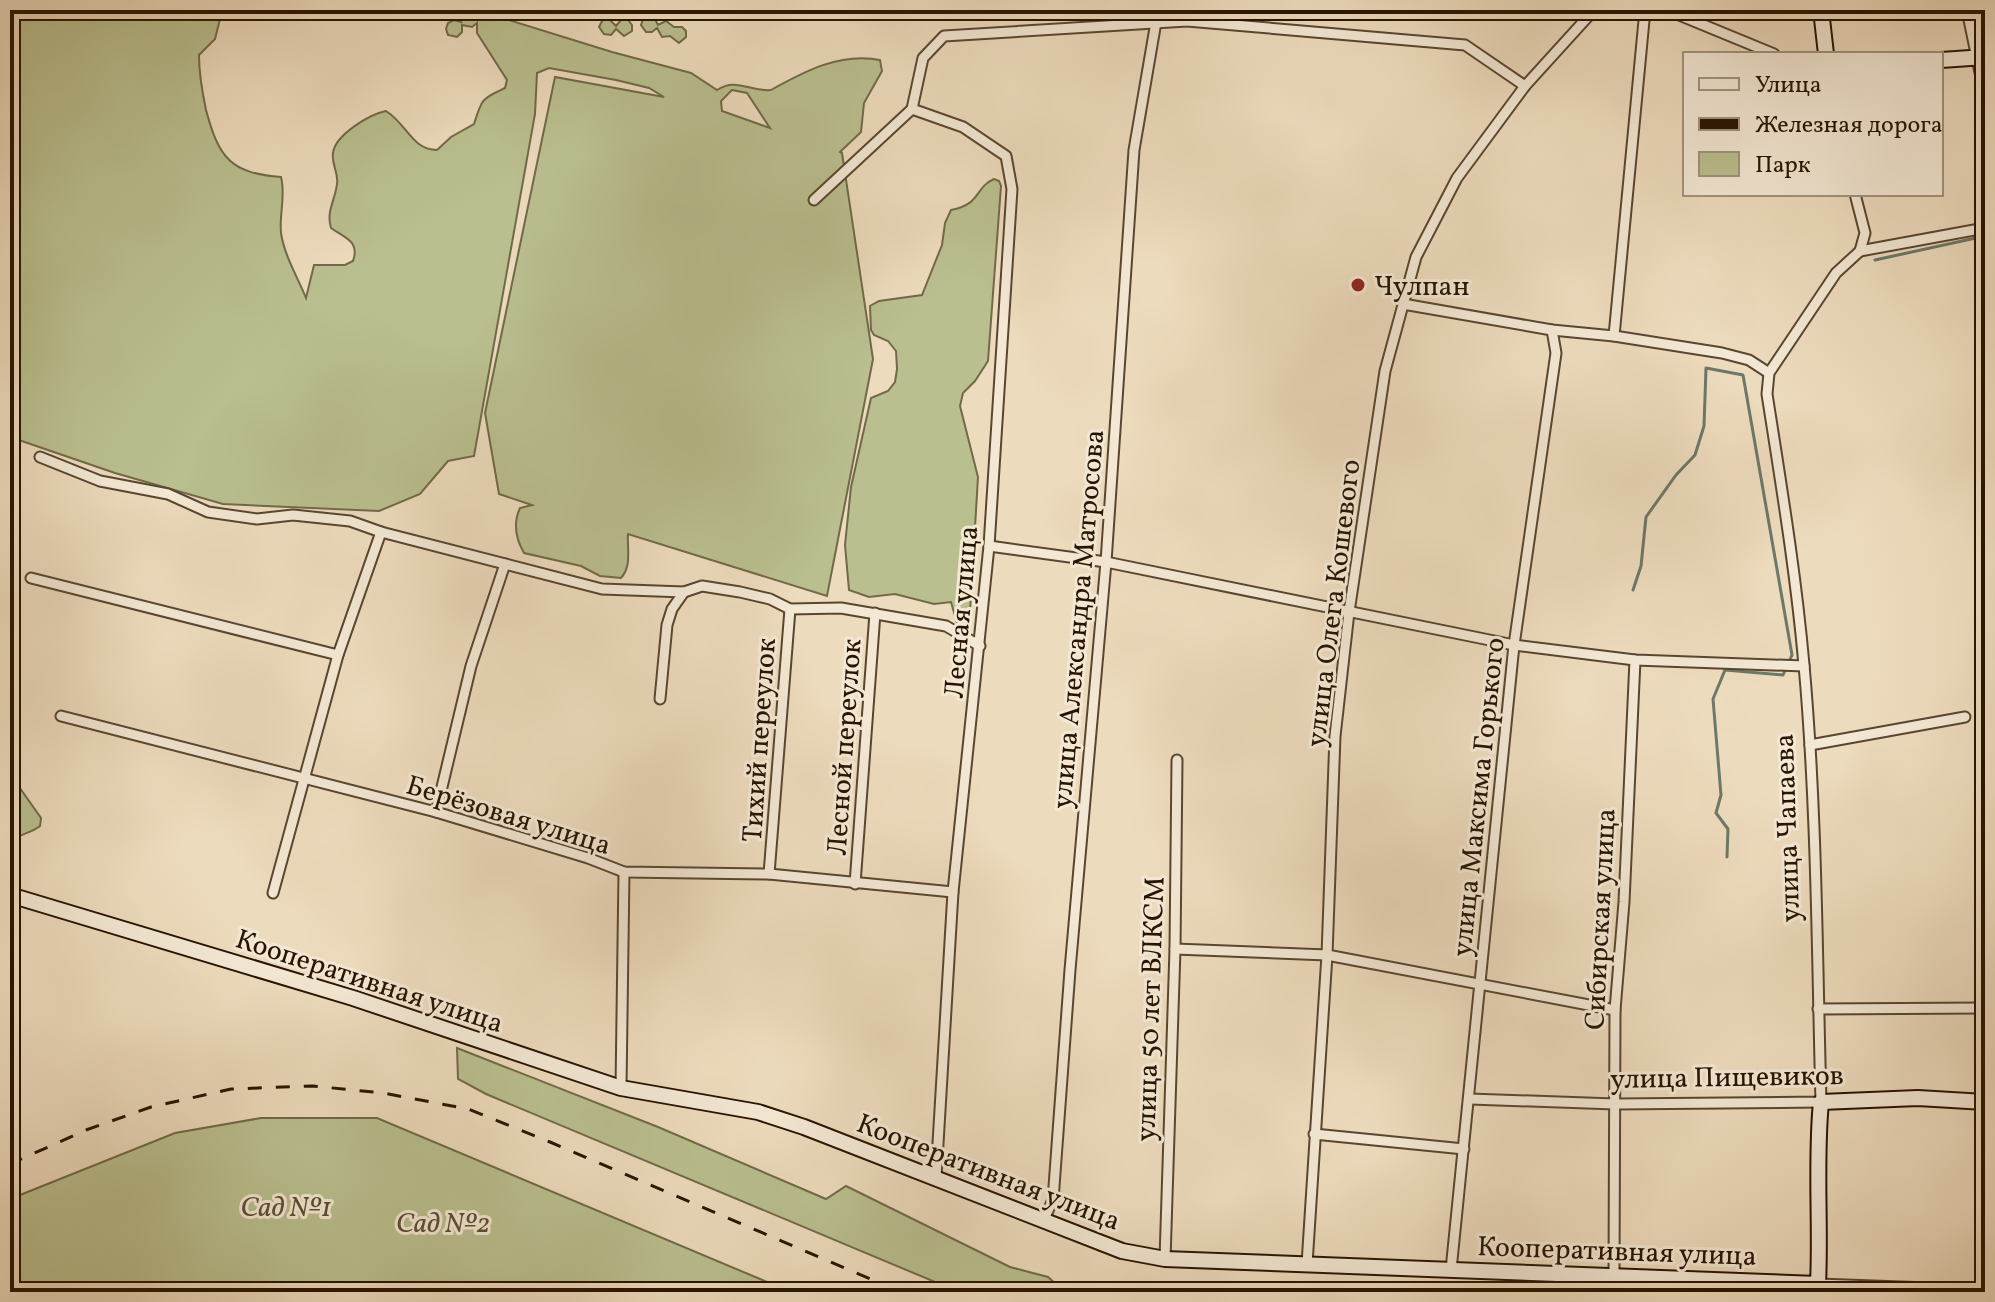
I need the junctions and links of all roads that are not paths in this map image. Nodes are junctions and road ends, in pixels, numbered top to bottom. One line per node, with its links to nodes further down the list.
1 (1594, 10): 11 (street, улица Олега Кошевого)
2 (1645, 10): 20 (street)
3 (1667, 10): 7 (street)
4 (1821, 10): 8 (main road)
5 (1967, 10): 9 (street)
6 (1156, 22): 11 (street); 13 (street); 25 (street, улица Александра Матросова)
7 (1769, 52)
8 (1826, 52)
9 (1980, 57): 10 (main road); 12 (street)
10 (1943, 60)
11 (1525, 86): 18 (street, улица Олега Кошевого)
12 (1985, 97)
13 (912, 109): 15 (street); 24 (street, Лесная улица)
14 (1856, 196): 17 (street)
15 (814, 200)
16 (1985, 228): 17 (street)
17 (1860, 251): 21 (street)
18 (1403, 304): 19 (street); 30 (street, улица Олега Кошевого)
19 (1552, 330): 20 (street); 32 (street, улица Максима Горького)
20 (1614, 336): 21 (street)
21 (1769, 373): 36 (street, улица Чапаева)
22 (40, 457): 23 (street)
23 (381, 532): 26 (street); 34 (street)
24 (989, 546): 25 (street); 33 (street, Лесная улица)
25 (1106, 562): 30 (street); 64 (street, улица Александра Матросова)
26 (505, 564): 28 (street); 43 (street)
27 (31, 578): 34 (street)
28 (684, 592): 29 (street); 37 (street)
29 (790, 609): 31 (street); 45 (street, Тихий переулок)
30 (1349, 612): 32 (street); 51 (street, улица Олега Кошевого)
31 (875, 613): 33 (street); 46 (street, Лесной переулок)
32 (1514, 645): 35 (street); 52 (street, улица Максима Горького)
33 (980, 646): 47 (street, Лесная улица)
34 (338, 655): 42 (street)
35 (1635, 660): 36 (street); 55 (street, Сибирская улица)
36 (1804, 666): 40 (street, улица Чапаева)
37 (660, 699)
38 (61, 716): 42 (street, Берёзовая улица)
39 (1965, 717): 40 (street)
40 (1810, 745): 54 (street, улица Чапаева)
41 (1177, 760): 50 (street, улица 50 лет ВЛКСМ)
42 (303, 779): 43 (street, Берёзовая улица); 48 (street)
43 (436, 812): 44 (street, Берёзовая улица)
44 (624, 872): 45 (street, Берёзовая улица); 56 (street)
45 (769, 874): 46 (street, Берёзовая улица)
46 (855, 884): 47 (street, Берёзовая улица)
47 (953, 892): 63 (street, Лесная улица)
48 (273, 893)
49 (10, 895): 56 (main road, Кооперативная улица)
50 (1175, 949): 51 (street); 65 (street, улица 50 лет ВЛКСМ)
51 (1327, 955): 52 (street); 61 (street, улица Олега Кошевого)
52 (1480, 984): 55 (street); 57 (street, улица Максима Горького)
53 (1985, 1008): 54 (street)
54 (1818, 1009): 58 (street, улица Чапаева)
55 (1615, 1010): 60 (street, Сибирская улица)
56 (621, 1088): 63 (main road, Кооперативная улица)
57 (1470, 1099): 60 (street, улица Пищевиков); 62 (street, улица Максима Горького)
58 (1821, 1102): 59 (main road, улица Пищевиков); 60 (street, улица Пищевиков); 69 (main road, улица Чапаева)
59 (1985, 1102)
60 (1615, 1104): 68 (street, Сибирская улица)
61 (1314, 1134): 62 (street); 66 (street, улица Олега Кошевого)
62 (1464, 1149): 67 (street, улица Максима Горького)
63 (936, 1177): 64 (main road, Кооперативная улица)
64 (1044, 1219): 65 (main road, Кооперативная улица)
65 (1165, 1259): 66 (main road, Кооперативная улица)
66 (1307, 1264): 67 (main road, Кооперативная улица)
67 (1451, 1270): 68 (main road, Кооперативная улица)
68 (1614, 1276): 69 (main road, Кооперативная улица)
69 (1818, 1284): 70 (street, Кооперативная улица)
70 (1985, 1290)

